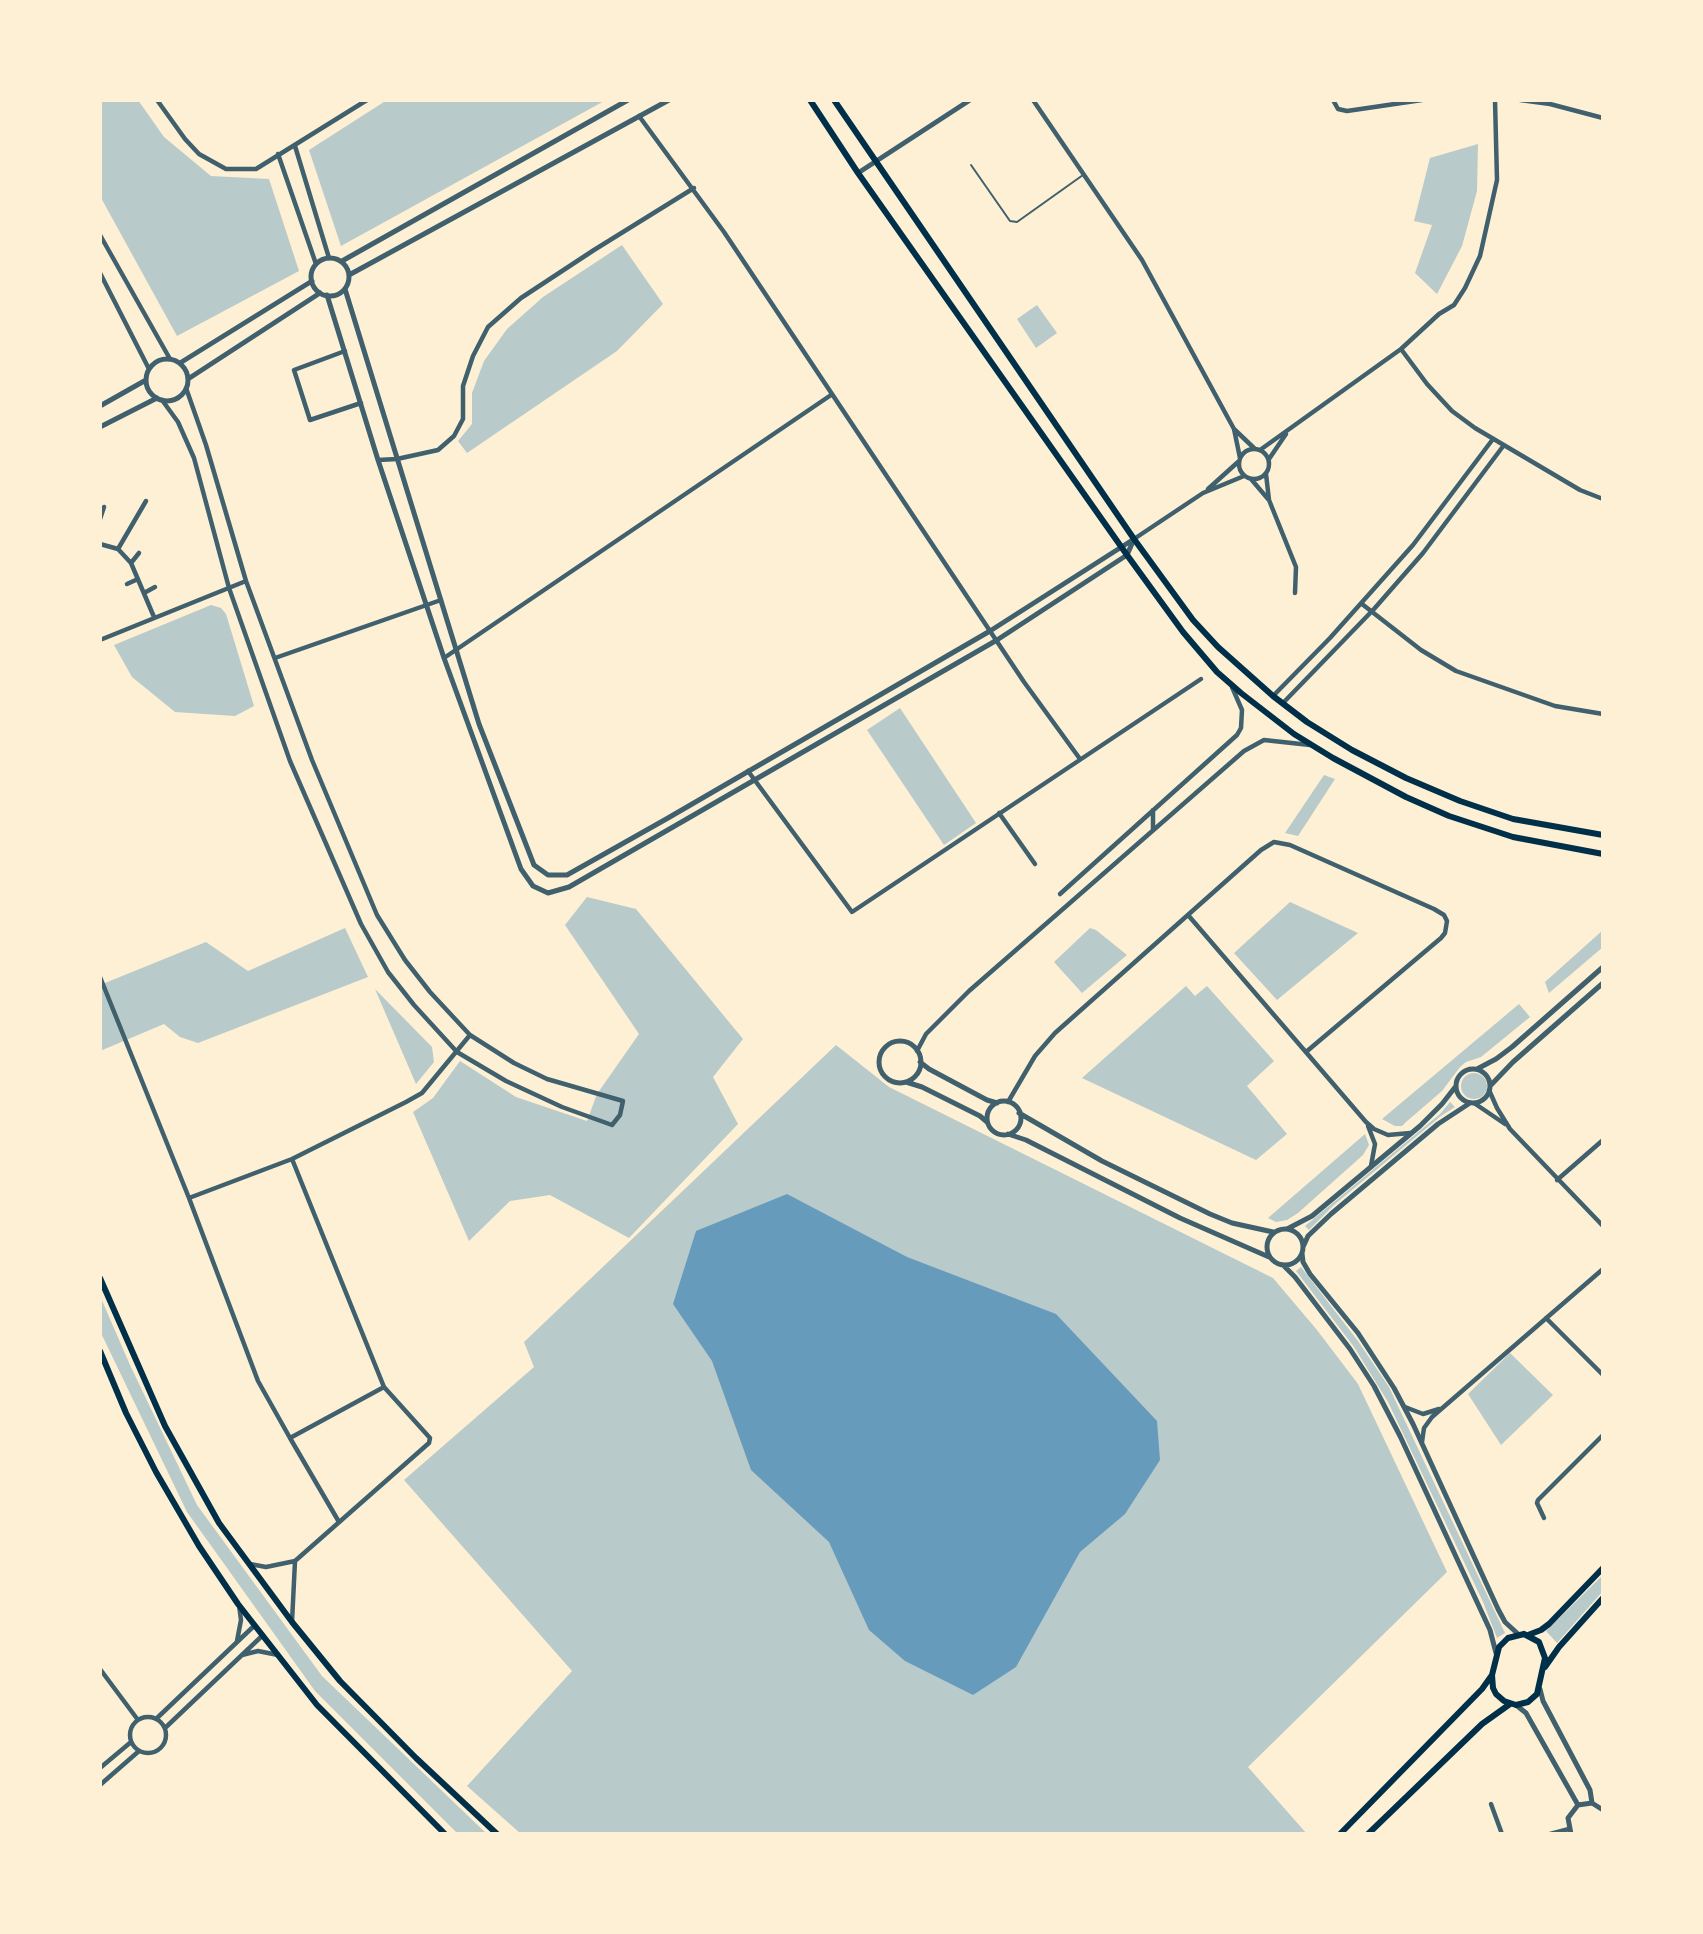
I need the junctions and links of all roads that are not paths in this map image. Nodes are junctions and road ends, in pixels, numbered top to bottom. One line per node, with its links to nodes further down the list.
1 (157, 100): 17 (street)
2 (367, 100): 16 (street)
3 (628, 100): 25 (street)
4 (669, 100): 14 (street)
5 (810, 100): 20 (main road)
6 (834, 100): 18 (main road)
7 (970, 100): 18 (street)
8 (1033, 100): 21 (street)
9 (1422, 100): 12 (street)
10 (1495, 100): 33 (street)
11 (1520, 100): 13 (street)
12 (1333, 101)
13 (1550, 102): 15 (street)
14 (639, 116): 22 (street); 28 (street)
15 (1603, 118)
16 (295, 146): 17 (street); 24 (street)
17 (278, 154): 26 (street)
18 (875, 162): 20 (street); 64 (main road)
19 (971, 165): 21 (lane)
20 (858, 173): 66 (main road)
21 (1083, 175): 46 (street)
22 (694, 188): 41 (street); 51 (street)
23 (100, 235): 35 (street)
24 (329, 258): 25 (street); 26 (street)
25 (342, 261): 28 (street)
26 (316, 264): 29 (street)
27 (100, 273): 37 (street)
28 (349, 275): 30 (street)
29 (312, 281): 31 (street); 36 (street)
30 (345, 289): 32 (street); 51 (street)
31 (320, 293): 32 (street); 38 (street)
32 (327, 295): 34 (street)
33 (1401, 349): 47 (street); 48 (street)
34 (345, 351): 43 (street); 43 (street)
35 (170, 359): 36 (street); 37 (street)
36 (180, 363): 38 (street)
37 (149, 369): 39 (street)
38 (188, 379): 40 (street)
39 (146, 380): 42 (street); 44 (street)
40 (186, 388): 42 (street); 72 (street)
41 (831, 395): 83 (street); 86 (street)
42 (159, 399): 45 (street); 75 (street)
43 (361, 403): 53 (street)
44 (100, 407)
45 (100, 427)
46 (1234, 429): 50 (street); 54 (street)
47 (1286, 433): 50 (street); 52 (street)
48 (1493, 439): 49 (street); 79 (street)
49 (1504, 446): 59 (street); 81 (street)
50 (1257, 449): 52 (street); 54 (street)
51 (397, 459): 53 (street); 78 (street)
52 (1269, 459): 55 (street)
53 (378, 460): 80 (street)
54 (1239, 460): 56 (street); 58 (street)
55 (1266, 474): 57 (street); 60 (street)
56 (1244, 476): 57 (street); 58 (street)
57 (1251, 479): 60 (street)
58 (1203, 493): 64 (street)
59 (1603, 499)
60 (1269, 500): 77 (street)
61 (146, 501): 67 (street)
62 (104, 507): 63 (street)
63 (100, 519)
64 (1134, 539): 66 (street); 69 (street); 91 (main road)
65 (100, 544): 67 (street)
66 (1121, 546): 69 (main road); 83 (street)
67 (118, 549): 70 (street)
68 (139, 553): 70 (street)
69 (1127, 555): 85 (street); 90 (main road)
70 (131, 563): 71 (street)
71 (138, 579): 73 (street); 76 (street)
72 (246, 581): 75 (street); 87 (street)
73 (127, 584)
74 (155, 587): 76 (street)
75 (229, 588): 82 (street); 111 (street)
76 (144, 593): 82 (street)
77 (1295, 593)
78 (441, 600): 80 (street); 86 (street)
79 (1362, 604): 81 (street); 91 (street)
80 (426, 605): 87 (street); 88 (street)
81 (1372, 611): 92 (street); 93 (street)
82 (154, 618): 84 (street)
83 (990, 631): 85 (street); 96 (street)
84 (100, 640)
85 (997, 640): 95 (street); 97 (street)
86 (456, 649): 88 (street); 96 (street)
87 (275, 658): 109 (street)
88 (444, 658): 97 (street)
89 (1201, 679): 95 (street)
90 (1230, 683): 94 (main road); 98 (street)
91 (1273, 696): 92 (main road)
92 (1283, 703): 101 (main road)
93 (1603, 714)
94 (1312, 745): 100 (street); 102 (main road)
95 (1080, 759): 99 (street)
96 (748, 771): 97 (street)
97 (754, 779): 99 (street)
98 (1153, 809): 100 (street); 104 (street)
99 (999, 813): 103 (street)
100 (1153, 830): 110 (street)
101 (1603, 835)
102 (1603, 854)
103 (1035, 864)
104 (1060, 894)
105 (1188, 915): 112 (street); 112 (street); 118 (street)
106 (1603, 967): 114 (street)
107 (100, 978): 131 (street)
108 (1603, 983): 117 (street)
109 (470, 1035): 111 (street); 111 (street)
110 (917, 1051): 113 (street); 115 (street)
111 (457, 1052): 128 (street)
112 (1306, 1052): 122 (street)
113 (920, 1062): 115 (street); 119 (street)
114 (1476, 1069): 116 (street); 117 (street)
115 (906, 1082): 123 (street)
116 (1456, 1086): 120 (street); 125 (street)
117 (1490, 1088): 120 (street); 124 (street)
118 (1008, 1102): 119 (street); 121 (street)
119 (997, 1103): 123 (street)
120 (1472, 1103): 124 (street); 135 (street)
121 (1019, 1112): 126 (street); 134 (street)
122 (1366, 1122): 125 (street); 129 (street)
123 (988, 1123): 126 (street)
124 (1510, 1129): 130 (street)
125 (1411, 1133): 129 (street)
126 (1008, 1134): 136 (street)
127 (1603, 1140): 130 (street)
128 (292, 1159): 131 (street); 143 (street)
129 (1371, 1166): 133 (street)
130 (1557, 1180): 132 (street)
131 (189, 1198): 147 (street)
132 (1603, 1226)
133 (1287, 1229): 134 (street); 135 (street)
134 (1273, 1232): 136 (street)
135 (1302, 1250): 137 (street); 144 (street)
136 (1269, 1257): 137 (street)
137 (1283, 1265): 162 (street)
138 (1603, 1269): 140 (street)
139 (100, 1278): 152 (main road)
140 (1546, 1318): 142 (street); 145 (street)
141 (100, 1351): 155 (main road)
142 (1603, 1375)
143 (384, 1387): 147 (street); 150 (street)
144 (1403, 1405): 145 (street); 148 (street)
145 (1443, 1407): 148 (street)
146 (1603, 1436): 149 (street)
147 (290, 1438): 150 (street)
148 (1422, 1443): 158 (street)
149 (1544, 1518)
150 (339, 1522): 151 (street)
151 (295, 1561): 152 (street); 156 (street)
152 (249, 1564): 156 (main road)
153 (1603, 1568): 160 (main road)
154 (1603, 1598): 166 (main road)
155 (239, 1604): 157 (main road); 161 (street)
156 (292, 1622): 183 (main road)
157 (255, 1625): 159 (main road); 161 (street)
158 (1518, 1634): 160 (main road); 162 (main road)
159 (263, 1635): 163 (street); 164 (main road)
160 (1528, 1635): 166 (main road)
161 (236, 1644): 170 (street)
162 (1496, 1653): 167 (main road)
163 (242, 1656): 164 (street); 172 (street)
164 (278, 1656): 182 (main road)
165 (100, 1669): 171 (street)
166 (1544, 1669): 168 (main road)
167 (1492, 1675): 169 (main road); 184 (main road)
168 (1540, 1687): 169 (main road); 177 (street)
169 (1513, 1705): 179 (street); 185 (main road)
170 (156, 1719): 171 (street); 172 (street)
171 (138, 1720): 173 (street)
172 (165, 1728): 174 (street)
173 (131, 1742): 174 (street); 175 (street)
174 (139, 1751): 176 (street)
175 (100, 1768)
176 (100, 1785)
177 (1592, 1803): 179 (street); 180 (street)
178 (1491, 1804): 186 (street)
179 (1578, 1805): 181 (street)
180 (1603, 1810)
181 (1570, 1832): 187 (street)
182 (445, 1834)
183 (497, 1834)
184 (1340, 1834)
185 (1368, 1834)
186 (1502, 1834)
187 (1549, 1834)

